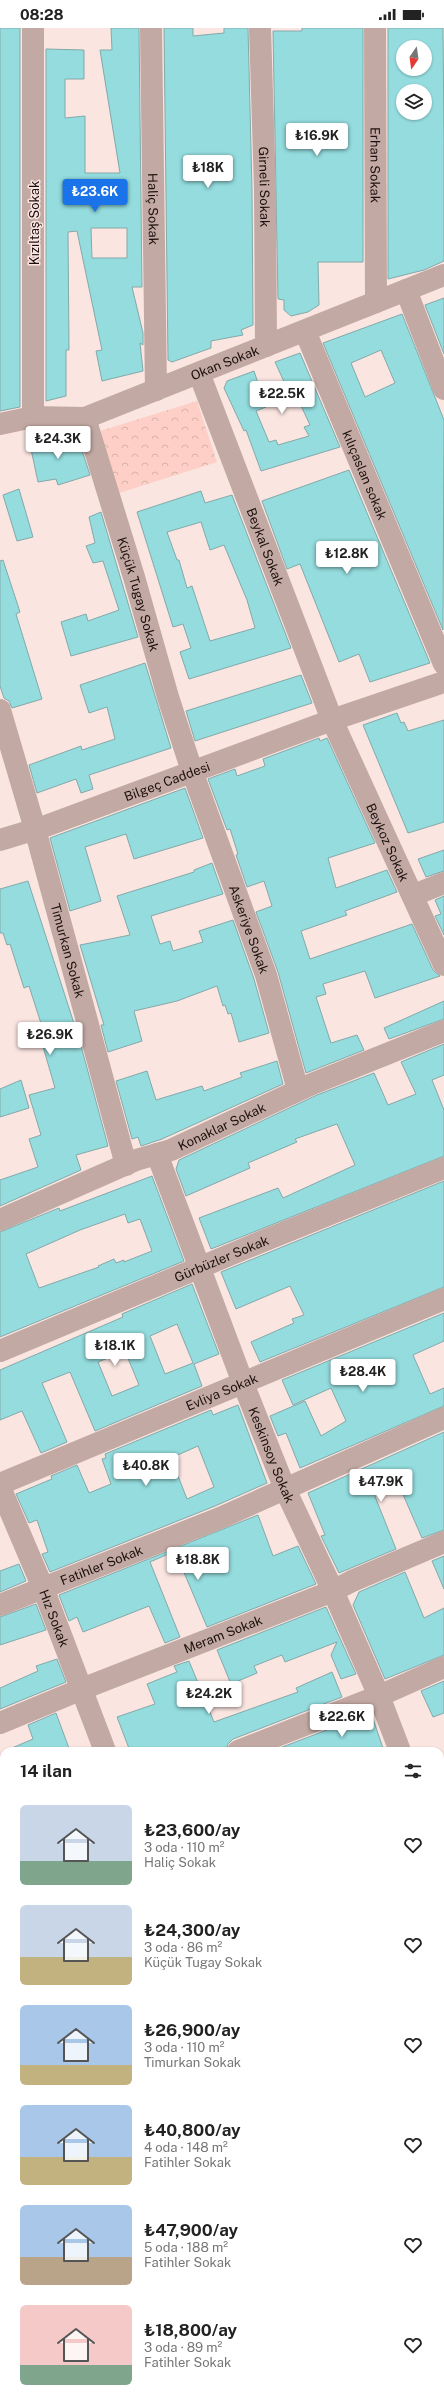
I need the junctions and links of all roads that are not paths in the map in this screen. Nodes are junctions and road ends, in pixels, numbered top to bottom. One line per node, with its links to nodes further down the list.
1 (33, 28): 13 (street, Kızıltaş Sokak)
2 (151, 28): 12 (street, Haliç Sokak)
3 (260, 28): 9 (street, Girneli Sokak)
4 (375, 28): 7 (street, Erhan Sokak)
5 (444, 275): 6 (street, Okan Sokak)
6 (406, 290): 7 (street, Okan Sokak); 11 (street)
7 (376, 302): 8 (street, Okan Sokak)
8 (305, 331): 9 (street, Okan Sokak); 16 (street, kılıçaslan sokak)
9 (266, 346): 10 (street, Okan Sokak)
10 (199, 373): 12 (street, Okan Sokak); 19 (street, Beykal Sokak)
11 (444, 389)
12 (156, 390): 14 (street, Okan Sokak)
13 (33, 417): 14 (street, Okan Sokak); 15 (street, Okan Sokak)
14 (85, 418): 20 (street, Küçük Tugay Sokak)
15 (0, 424)
16 (444, 664)
17 (444, 682): 19 (street, Bilgeç Caddesi)
18 (0, 710): 21 (street, Timurkan Sokak)
19 (332, 720): 20 (street, Bilgeç Caddesi); 24 (street, Beykoz Sokak)
20 (192, 771): 21 (street, Bilgeç Caddesi); 27 (street, Askeriye Sokak)
21 (35, 829): 22 (street, Bilgeç Caddesi); 29 (street, Timurkan Sokak)
22 (0, 840)
23 (444, 883): 24 (street)
24 (414, 895): 25 (street, Beykoz Sokak)
25 (444, 965)
26 (444, 1031): 27 (street, Konaklar Sokak)
27 (298, 1090): 28 (street, Konaklar Sokak)
28 (157, 1154): 29 (street, Konaklar Sokak); 32 (street, Keskinsoy Sokak)
29 (126, 1165): 31 (street, Konaklar Sokak)
30 (444, 1168): 32 (street, Gürbüzler Sokak)
31 (0, 1220)
32 (200, 1268): 34 (street, Gürbüzler Sokak); 35 (street, Keskinsoy Sokak)
33 (444, 1299): 35 (street, Evliya Sokak)
34 (0, 1351)
35 (243, 1383): 37 (street, Evliya Sokak); 38 (street, Keskinsoy Sokak)
36 (444, 1418): 38 (street, Fatihler Sokak)
37 (0, 1486): 40 (street, Hız Sokak)
38 (285, 1489): 40 (street, Fatihler Sokak); 41 (street, Keskinsoy Sokak)
39 (444, 1542): 41 (street, Meram Sokak)
40 (43, 1588): 42 (street, Fatihler Sokak); 44 (street, Hız Sokak)
41 (333, 1591): 44 (street, Meram Sokak); 45 (street, Keskinsoy Sokak)
42 (0, 1605)
43 (444, 1667): 45 (street)
44 (82, 1689): 46 (street, Meram Sokak); 47 (street, Hız Sokak)
45 (379, 1696): 48 (street); 49 (street, Keskinsoy Sokak)
46 (0, 1723)
47 (104, 1747)
48 (248, 1747)
49 (398, 1747)

